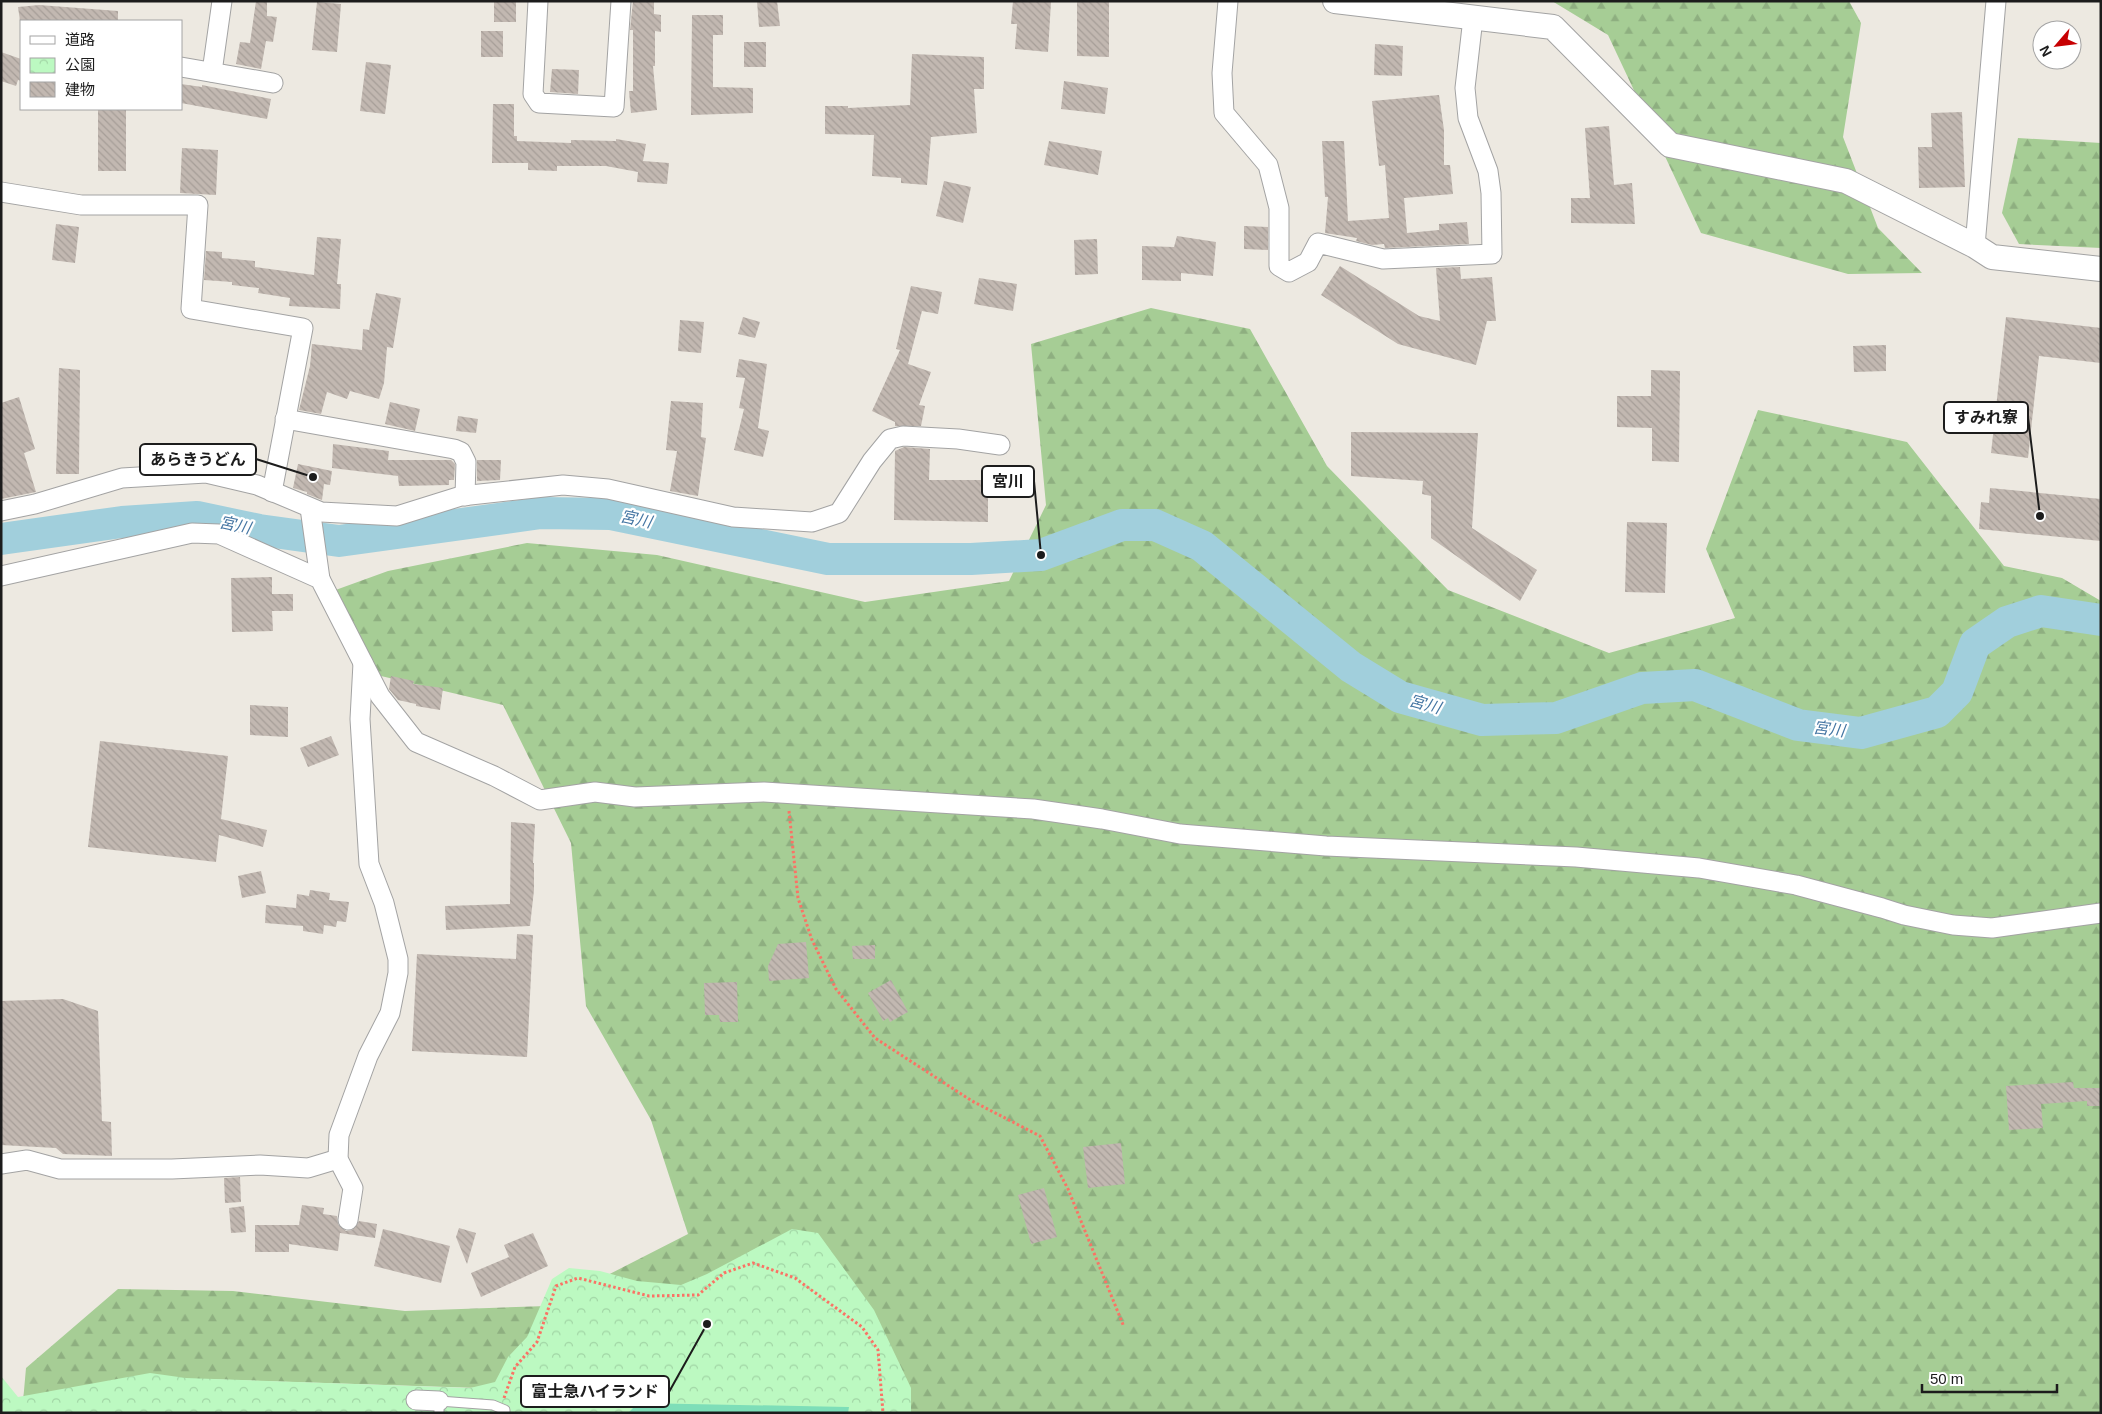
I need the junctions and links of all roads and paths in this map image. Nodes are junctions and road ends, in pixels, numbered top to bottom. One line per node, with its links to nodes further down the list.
1 (222, 1): 9 (street)
2 (538, 1): 3 (street)
3 (621, 1)
4 (1228, 1): 7 (street)
5 (1335, 1): 7 (street)
6 (1996, 1): 12 (street)
7 (1473, 18): 12 (street)
8 (182, 67): 9 (street)
9 (212, 72): 10 (street)
10 (273, 83)
11 (1, 192): 14 (street)
12 (1975, 246): 13 (street)
13 (2101, 269)
14 (285, 419): 16 (street); 17 (street)
15 (1000, 445): 17 (street)
16 (272, 492): 18 (street); 19 (street)
17 (465, 496): 19 (street)
18 (1, 511)
19 (310, 513): 20 (street)
20 (320, 574): 21 (street); 22 (street)
21 (1, 576)
22 (363, 662): 23 (street); 25 (street)
23 (788, 793): 24 (street); 28 (path)
24 (2101, 913)
25 (338, 1159): 26 (street); 27 (street)
26 (1, 1164)
27 (348, 1220)
28 (1124, 1327)
29 (416, 1406): 30 (street)
30 (439, 1407): 31 (lane)
31 (502, 1410): 32 (path)
32 (883, 1413)

